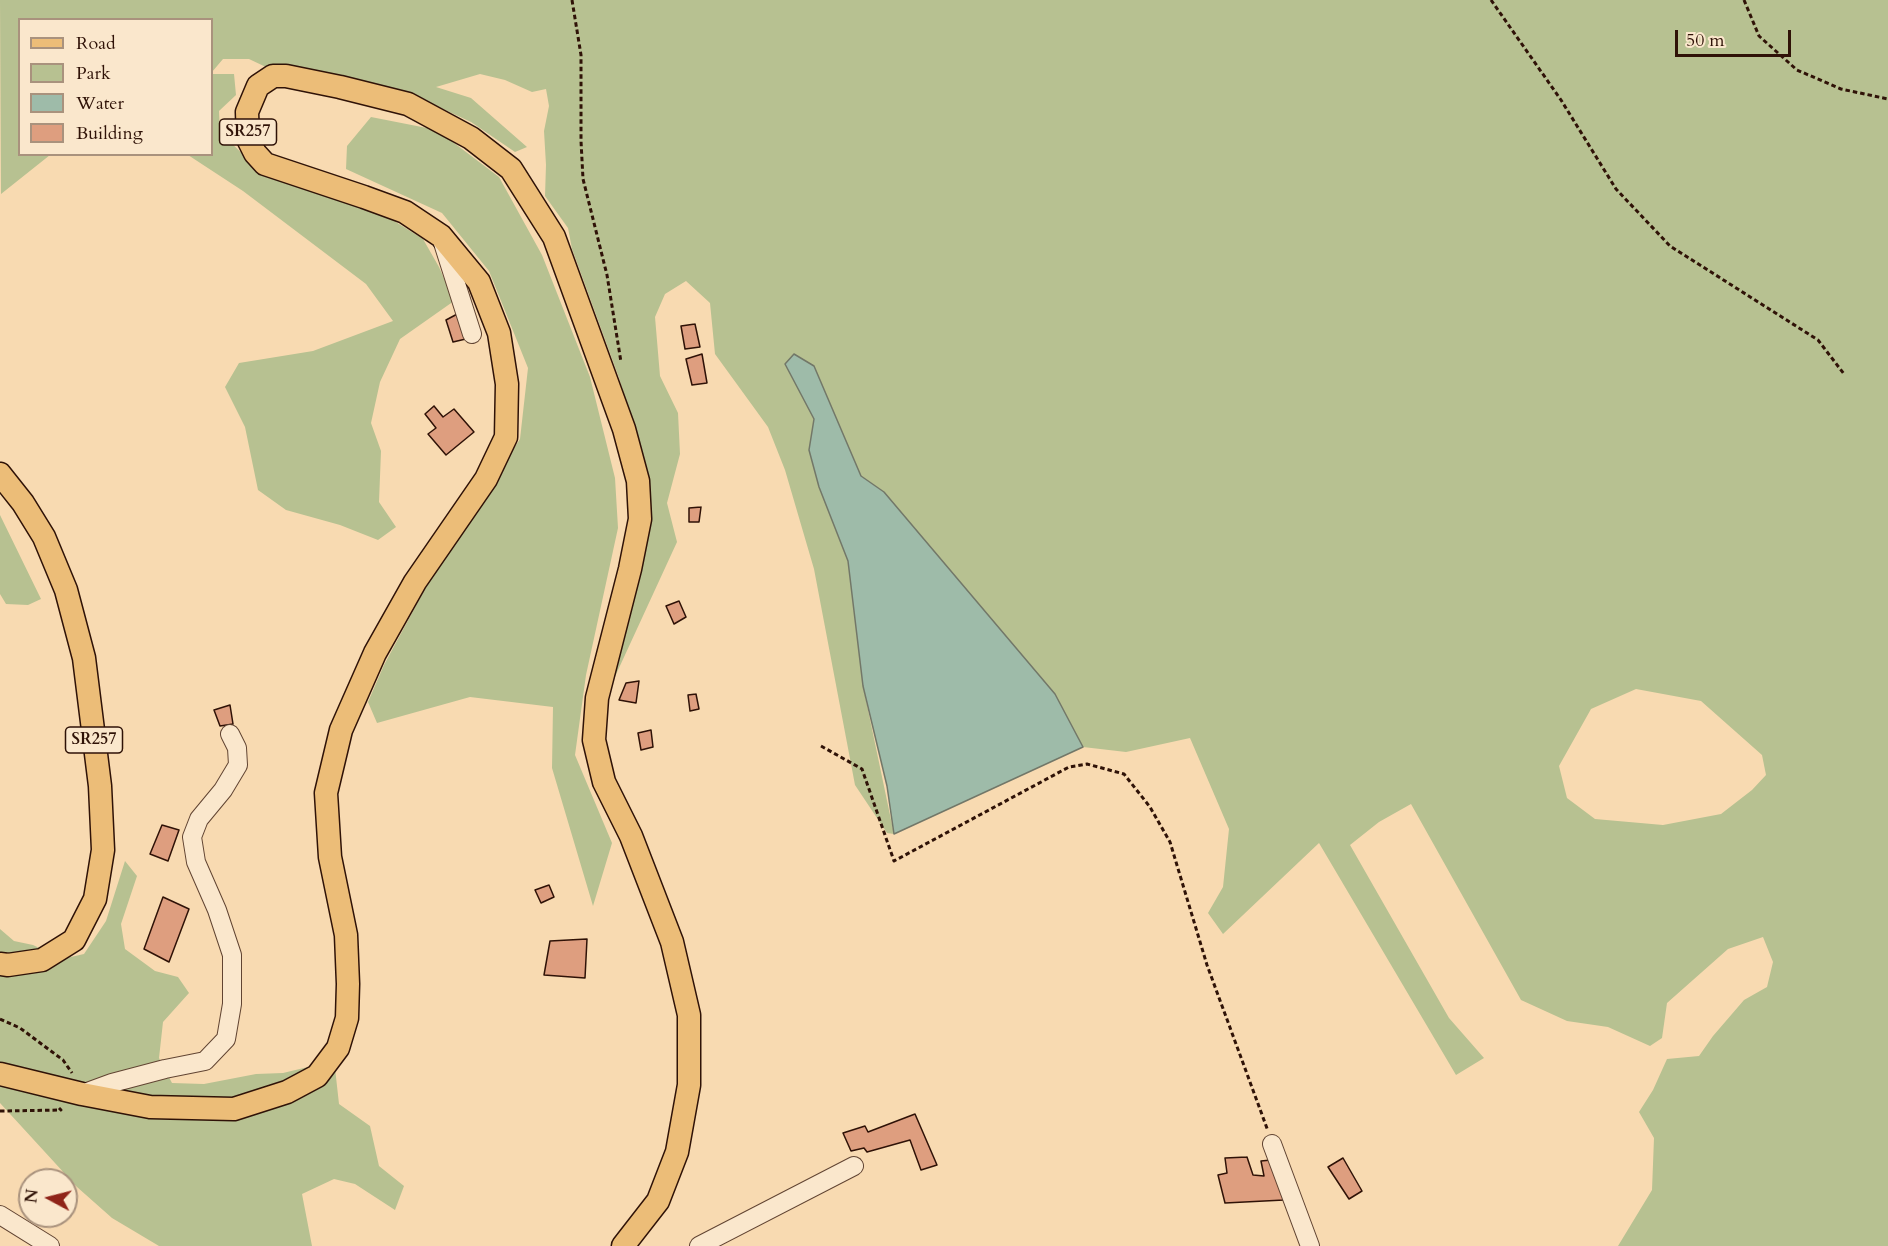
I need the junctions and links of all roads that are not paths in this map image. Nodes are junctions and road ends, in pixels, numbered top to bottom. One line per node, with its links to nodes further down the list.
1 (441, 236): 2 (street); 7 (main road, SR257); 12 (main road, SR257)
2 (472, 334)
3 (0, 474): 5 (main road, SR257)
4 (230, 734): 7 (street)
5 (0, 964)
6 (0, 1074): 7 (main road, SR257)
7 (82, 1094)
8 (1272, 1144): 14 (street)
9 (854, 1166): 13 (street)
10 (0, 1215): 11 (street)
11 (50, 1246)
12 (623, 1246)
13 (699, 1246)
14 (1310, 1246)

